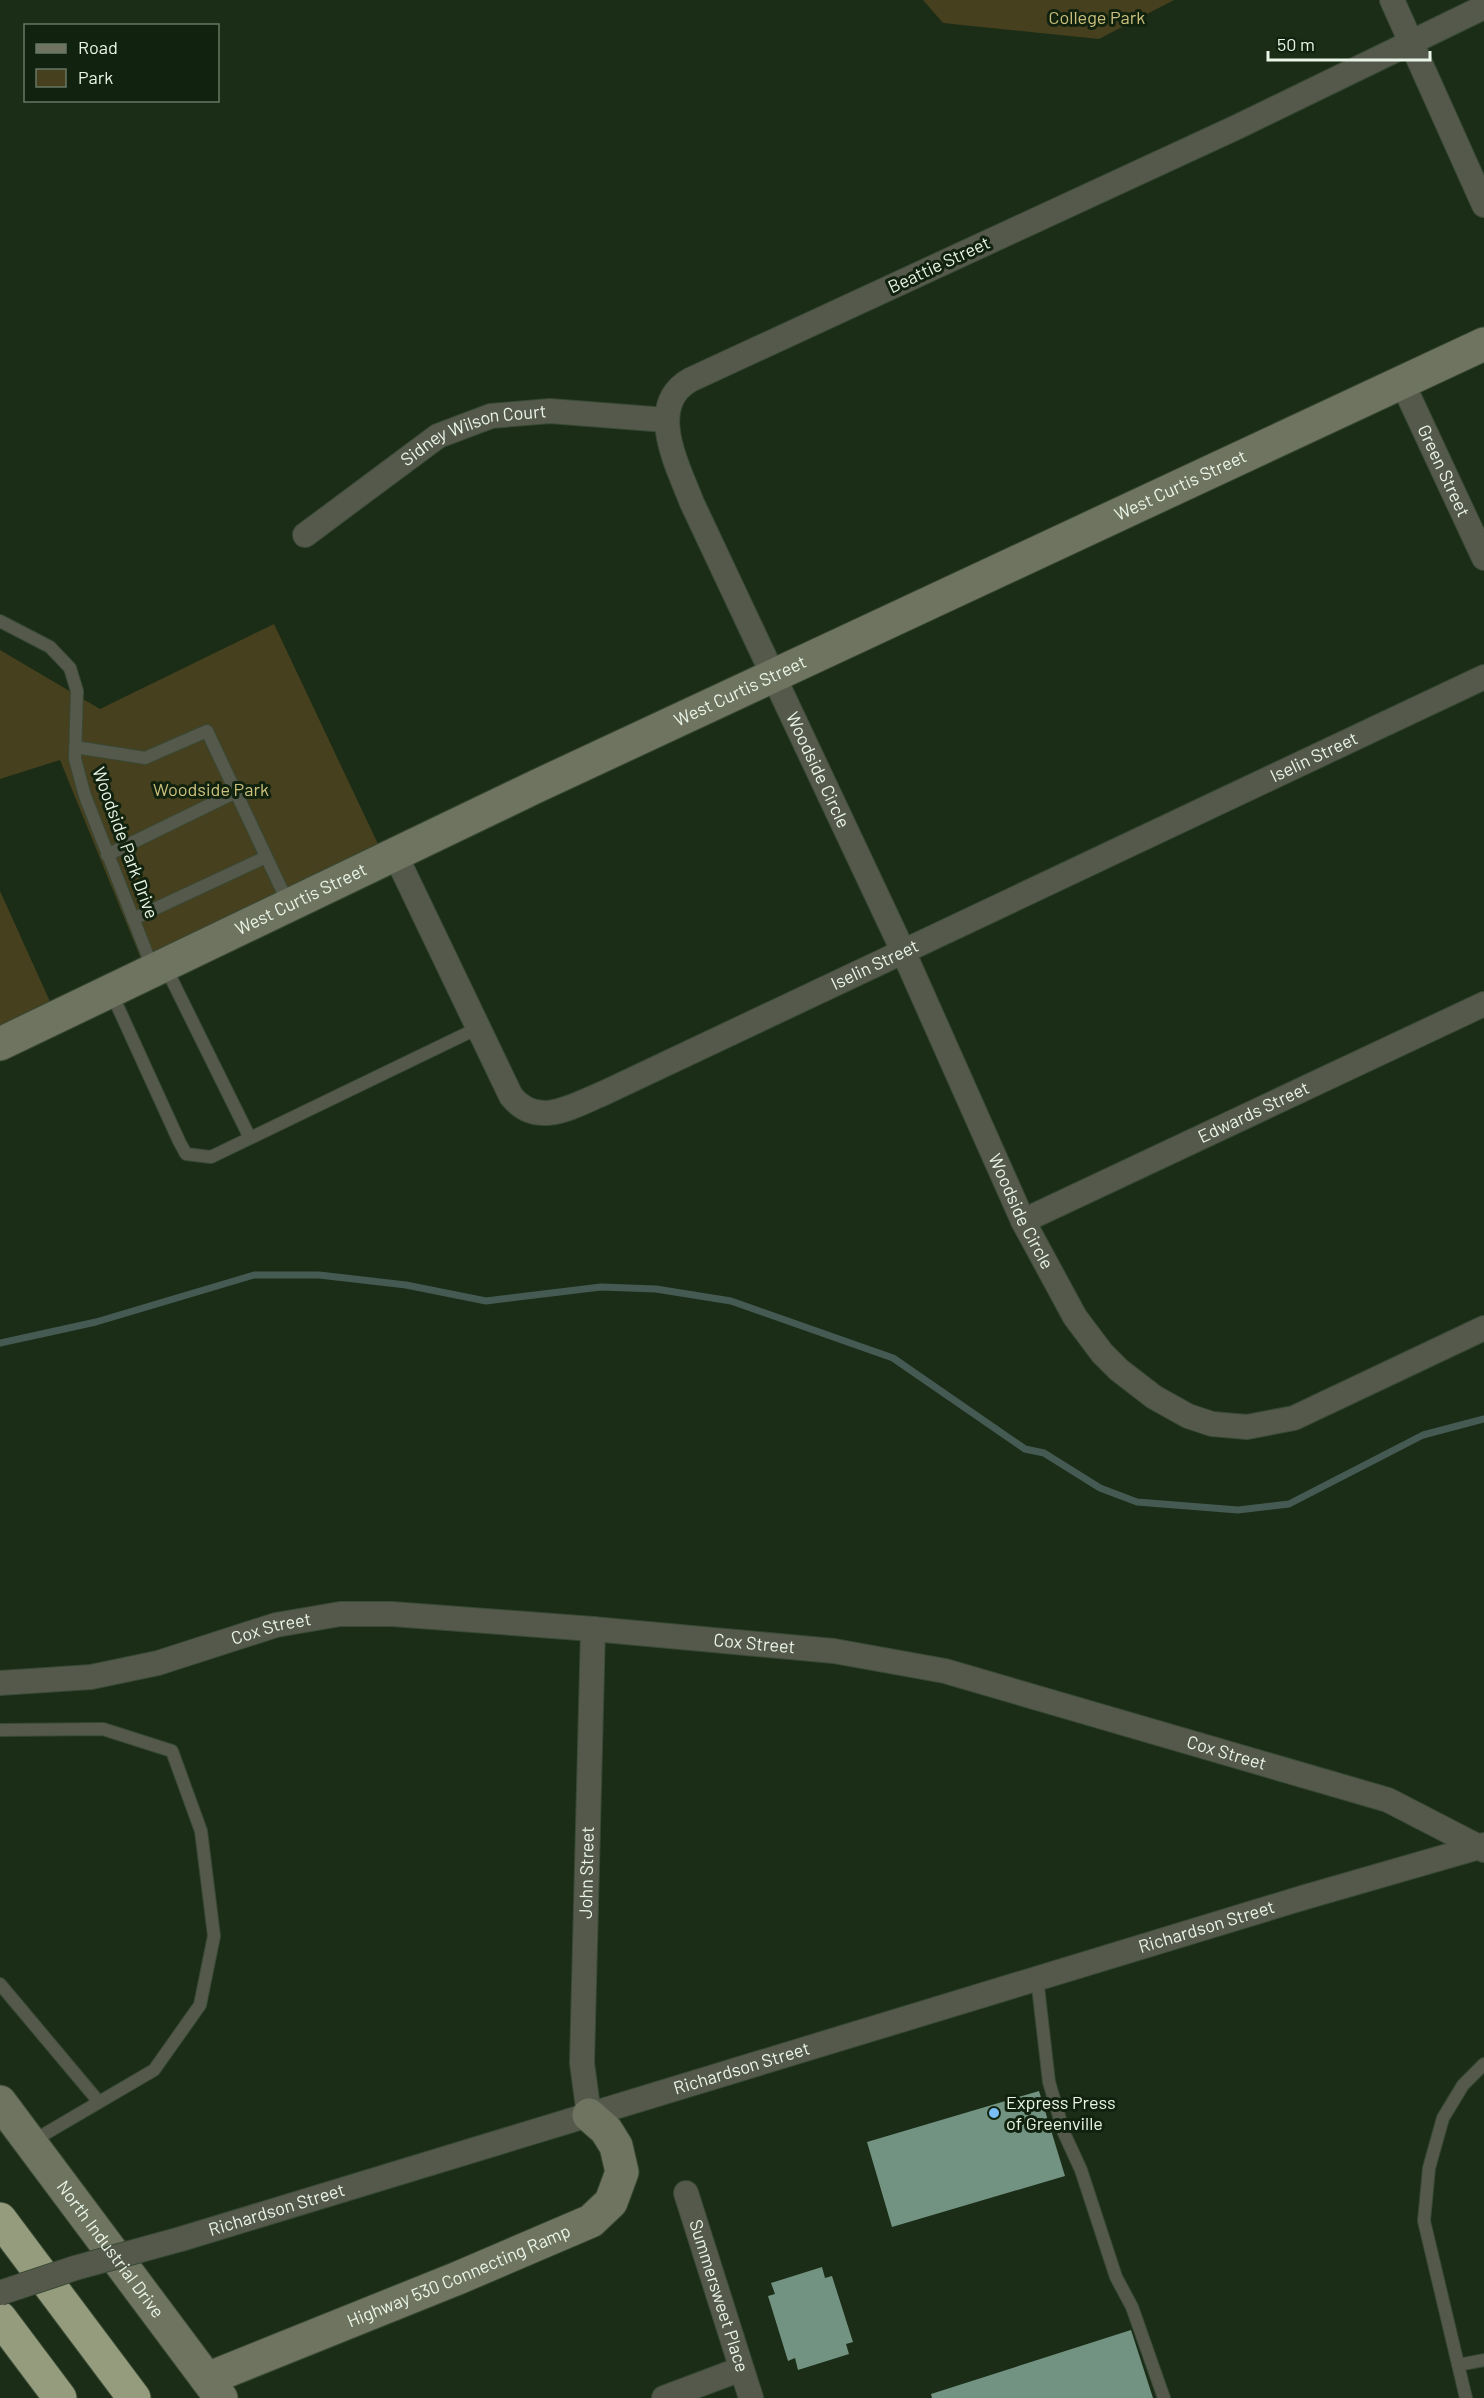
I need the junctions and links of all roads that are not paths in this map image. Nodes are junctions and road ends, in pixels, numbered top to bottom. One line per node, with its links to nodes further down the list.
1 (1392, 0): 3 (street)
2 (1484, 7): 3 (street, Beattie Street)
3 (1412, 43): 4 (street); 7 (street, Beattie Street)
4 (1484, 205)
5 (1484, 344): 6 (street, West Curtis Street)
6 (1402, 382): 9 (street, Green Street); 11 (street, West Curtis Street)
7 (666, 420): 8 (street, Sidney Wilson Court); 11 (street)
8 (305, 535)
9 (1484, 558)
10 (0, 621): 13 (lane, Woodside Park Drive)
11 (776, 676): 15 (street, West Curtis Street); 20 (street, Woodside Circle)
12 (1484, 677): 20 (street, Iselin Street)
13 (75, 747): 14 (lane); 16 (lane, Woodside Park Drive)
14 (236, 792): 16 (lane); 17 (lane)
15 (395, 854): 18 (street, West Curtis Street); 24 (street, Iselin Street)
16 (107, 855): 19 (lane, Woodside Park Drive)
17 (266, 856): 18 (lane); 19 (lane)
18 (289, 905): 21 (street, West Curtis Street)
19 (133, 919): 21 (lane, Woodside Park Drive)
20 (903, 951): 24 (street, Iselin Street); 27 (street, Woodside Circle)
21 (159, 967): 22 (street, West Curtis Street); 26 (lane, Woodside Park Drive)
22 (111, 991): 25 (street, West Curtis Street); 26 (lane)
23 (1484, 1004): 27 (street, Edwards Street)
24 (478, 1028): 26 (lane)
25 (0, 1044)
26 (250, 1138)
27 (1023, 1221): 28 (street, Woodside Circle)
28 (1484, 1328)
29 (593, 1629): 30 (street, Cox Street); 32 (street, Cox Street); 38 (street, John Street)
30 (0, 1683)
31 (0, 1730): 37 (lane)
32 (1482, 1847): 33 (street, Richardson Street)
33 (1037, 1978): 38 (street, Richardson Street); 52 (lane)
34 (0, 1984): 37 (lane)
35 (1484, 2064): 45 (lane)
36 (0, 2102): 39 (street, North Industrial Drive)
37 (99, 2102): 39 (lane)
38 (589, 2115): 42 (street, Richardson Street, bridge); 47 (street, Highway 530 Connecting Ramp)
39 (31, 2142): 47 (street, North Industrial Drive)
40 (686, 2193): 46 (street, Summersweet Place)
41 (0, 2219): 49 (highway)
42 (0, 2294)
43 (0, 2318): 48 (highway)
44 (1484, 2360): 45 (lane)
45 (1458, 2365): 53 (lane)
46 (741, 2368): 50 (street); 51 (street, Summersweet Place)
47 (214, 2388)
48 (60, 2398)
49 (134, 2398)
50 (664, 2398)
51 (751, 2398)
52 (1164, 2398)
53 (1466, 2398)

